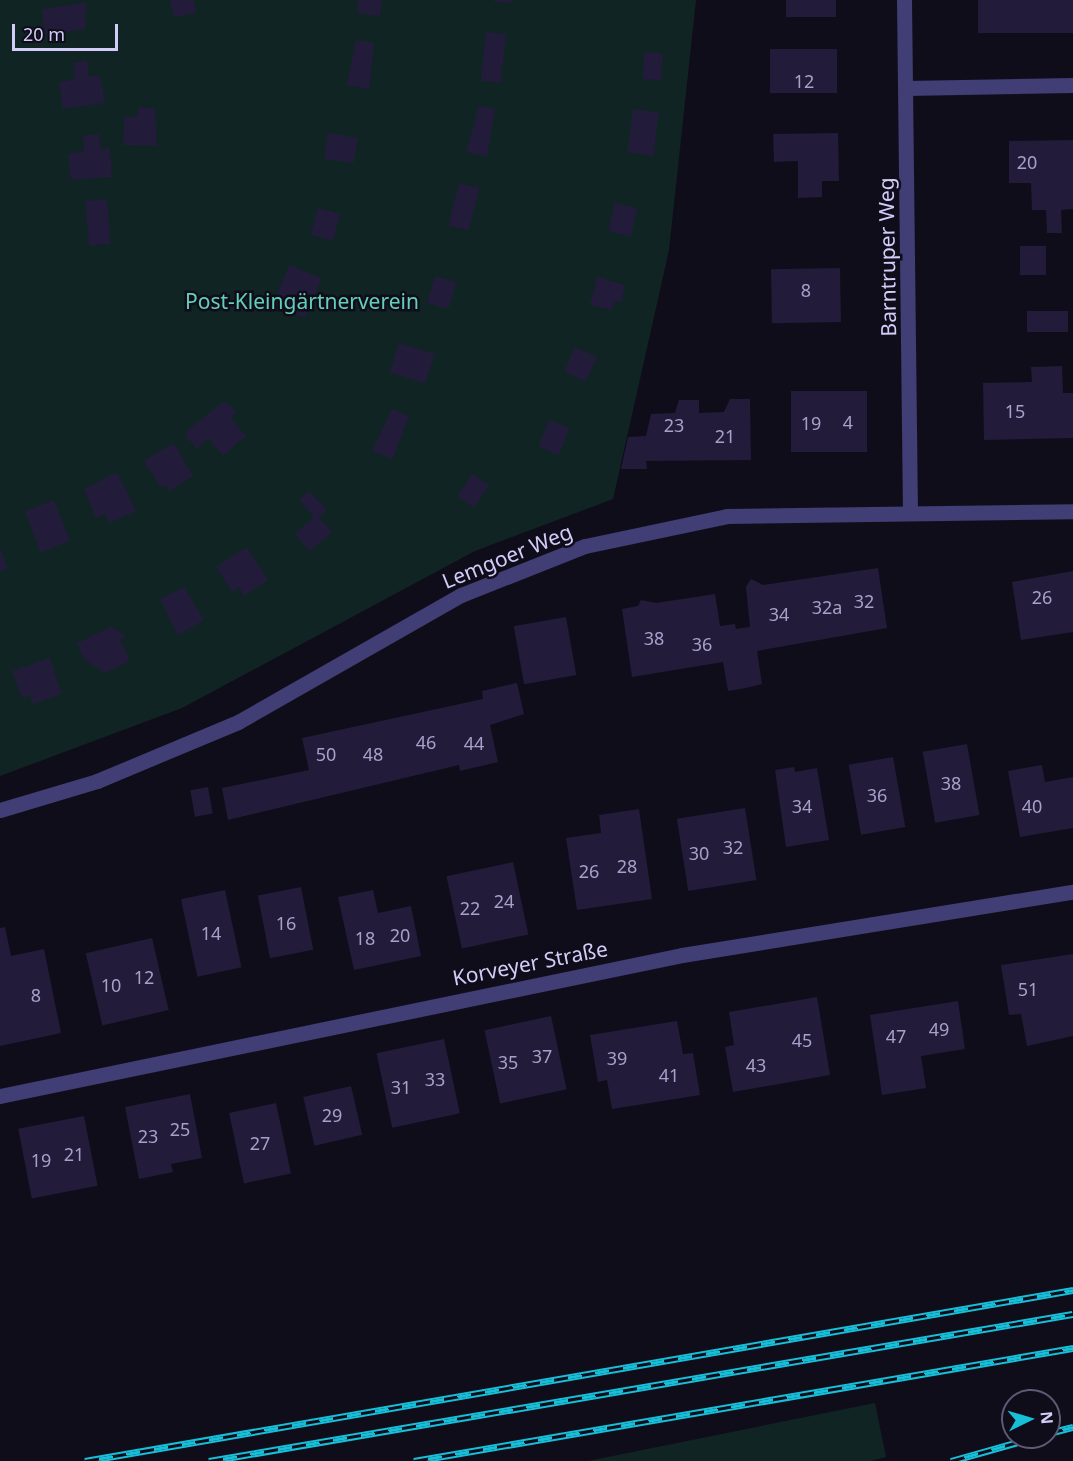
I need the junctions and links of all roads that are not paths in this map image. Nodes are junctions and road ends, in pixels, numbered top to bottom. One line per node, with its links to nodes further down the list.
1 (904, 0): 3 (street, Barntruper Weg)
2 (1073, 85): 3 (street)
3 (906, 88): 5 (street, Barntruper Weg)
4 (1073, 511): 5 (street, Lemgoer Weg)
5 (910, 513): 6 (street, Lemgoer Weg)
6 (0, 810)
7 (1073, 892): 8 (street, Korveyer Straße)
8 (0, 1096)

